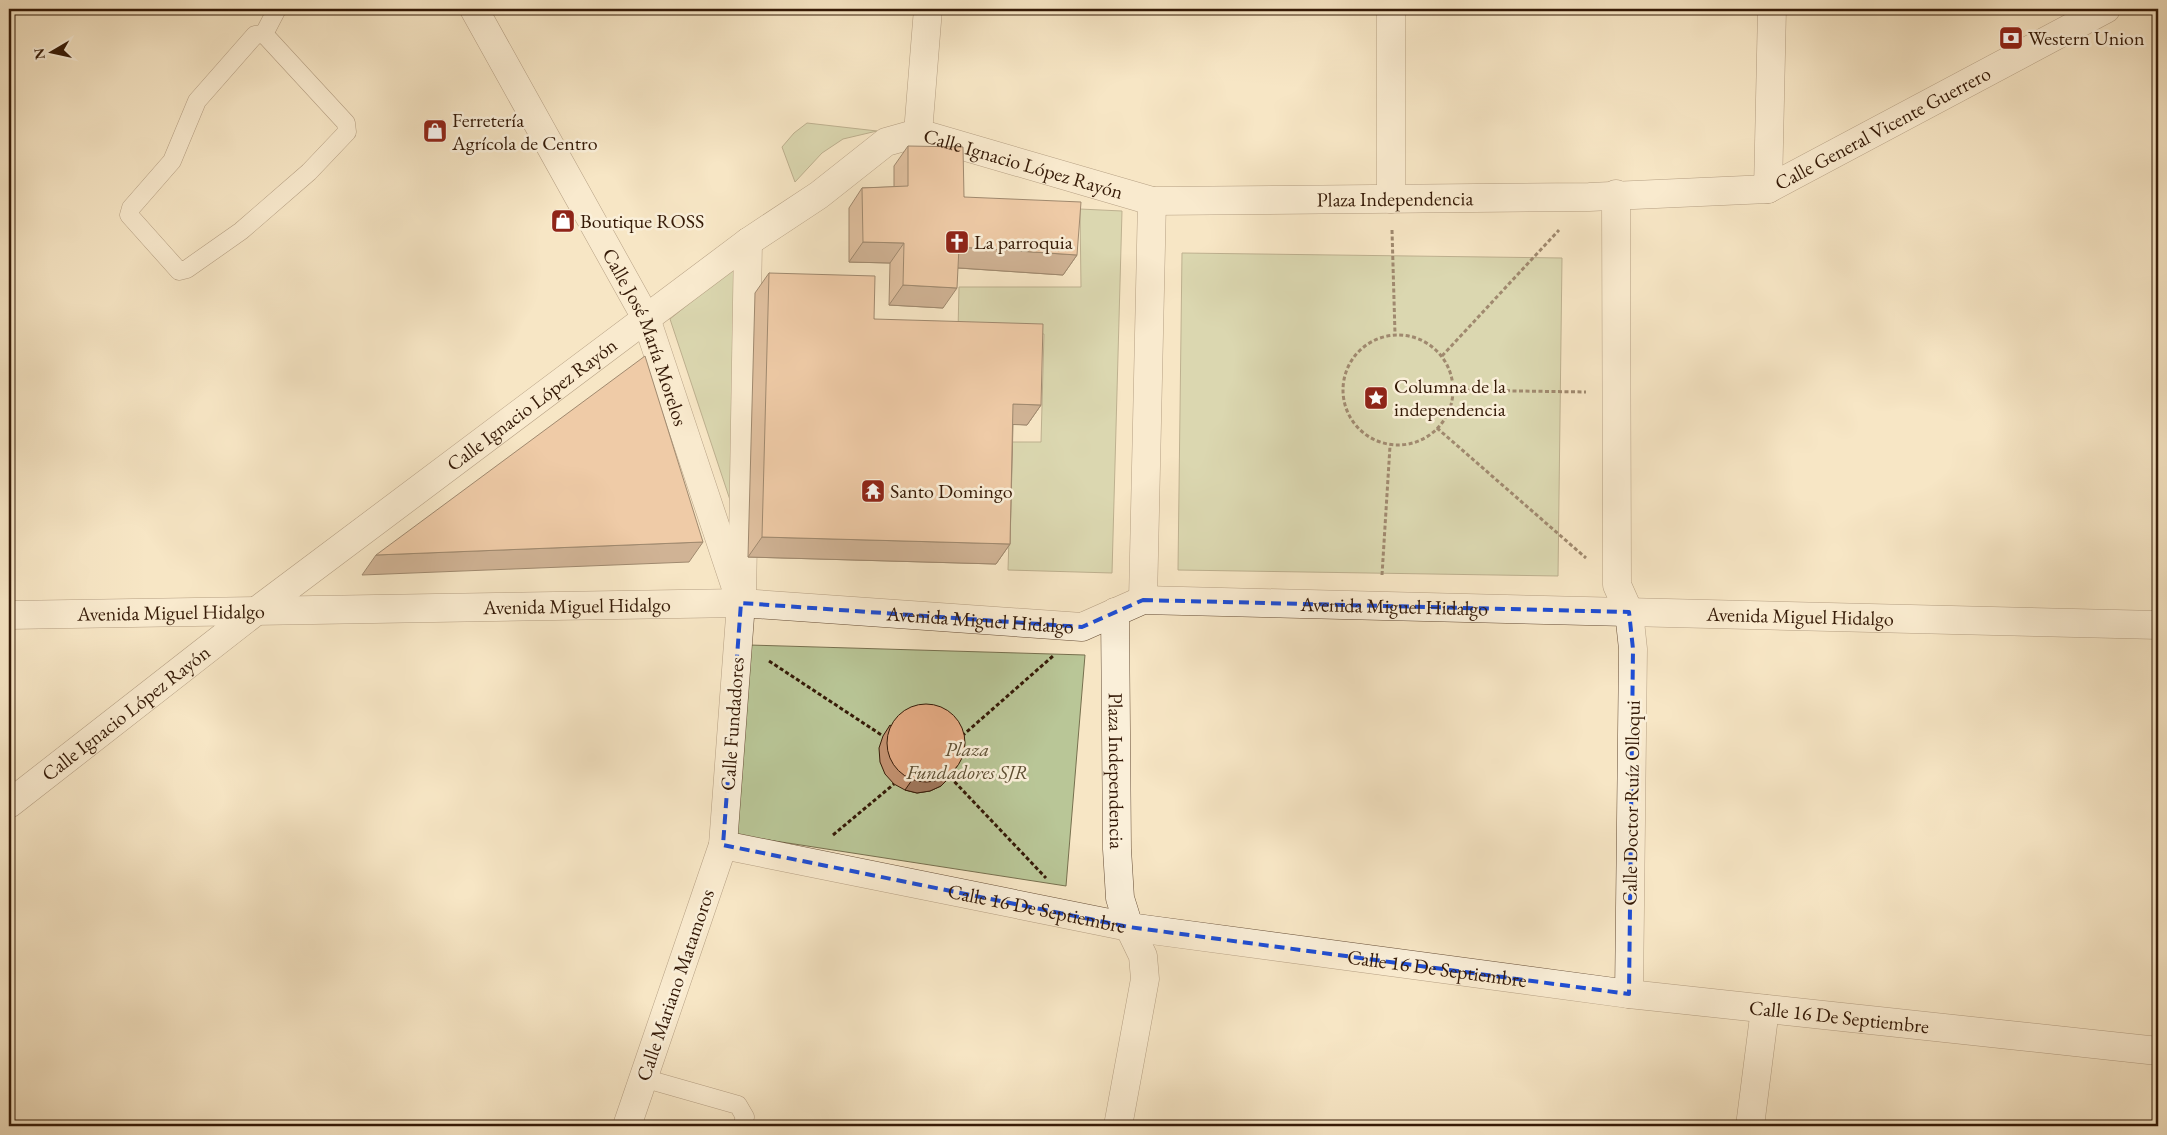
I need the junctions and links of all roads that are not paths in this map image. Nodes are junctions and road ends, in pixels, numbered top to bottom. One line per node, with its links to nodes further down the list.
1 (277, 9): 7 (lane)
2 (474, 9): 14 (street, Calle José María Morelos)
3 (928, 9): 8 (street)
4 (1391, 9): 11 (street)
5 (1772, 9): 9 (street)
6 (2106, 9): 9 (street, Calle General Vicente Guerrero)
7 (264, 34): 7 (lane)
8 (918, 133): 12 (street, Calle Ignacio López Rayón); 13 (street, Calle Ignacio López Rayón)
9 (1768, 189): 10 (street, Calle General Vicente Guerrero)
10 (1616, 194): 11 (street, Plaza Independencia); 19 (street)
11 (1391, 199): 12 (street, Plaza Independencia)
12 (1152, 201): 15 (street)
13 (748, 242): 14 (street, Calle Ignacio López Rayón); 16 (street, Calle Fundadores)
14 (646, 318): 16 (street, Calle José María Morelos); 17 (street, Calle Ignacio López Rayón)
15 (1144, 600): 18 (street, Avenida Miguel Hidalgo); 19 (street, Avenida Miguel Hidalgo)
16 (742, 602): 17 (street, Avenida Miguel Hidalgo); 18 (street, Avenida Miguel Hidalgo); 23 (street, Calle Fundadores)
17 (255, 612): 20 (street, Avenida Miguel Hidalgo); 22 (street, Calle Ignacio López Rayón)
18 (1115, 612): 24 (street, Plaza Independencia)
19 (1629, 612): 21 (street, Avenida Miguel Hidalgo); 25 (street, Calle Doctor Ruíz Olloqui)
20 (9, 615)
21 (2158, 625)
22 (9, 804)
23 (723, 844): 24 (street, Calle 16 De Septiembre); 28 (street, Calle Mariano Matamoros)
24 (1129, 927): 25 (street, Calle 16 De Septiembre); 31 (street, Plaza Independencia)
25 (1629, 994): 26 (street, Calle 16 De Septiembre)
26 (1765, 1009): 27 (street, Calle 16 De Septiembre); 32 (street)
27 (2158, 1051)
28 (643, 1078): 29 (street, Calle Mariano Matamoros); 30 (lane)
29 (627, 1126)
30 (742, 1126)
31 (1118, 1126)
32 (1750, 1126)

